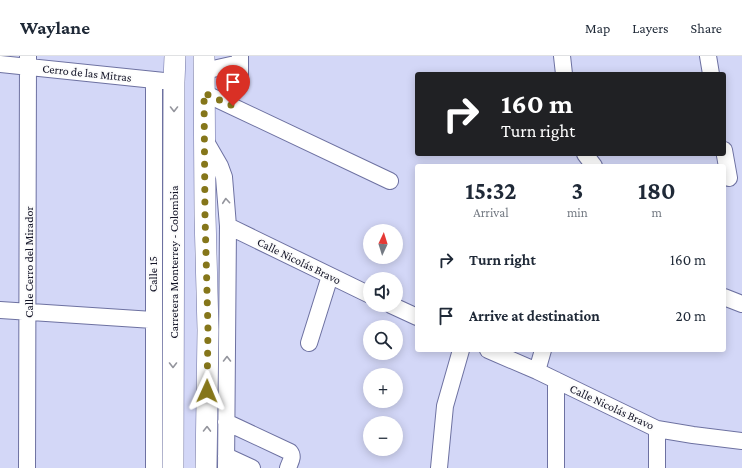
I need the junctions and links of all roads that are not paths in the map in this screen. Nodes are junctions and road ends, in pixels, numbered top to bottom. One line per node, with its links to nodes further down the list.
1 (175, 56): 10 (main road, Carretera Monterrey - Colombia)
2 (562, 56): 8 (street)
3 (708, 56): 9 (street)
4 (240, 59): 7 (street); 11 (street)
5 (28, 62): 6 (street, Cerro de las Mitras); 10 (street, Cerro de las Mitras); 23 (street, Calle Cerro del Mirador)
6 (0, 64)
7 (204, 64): 12 (main road)
8 (564, 72)
9 (711, 72)
10 (164, 81): 26 (street, Calle 15); 39 (main road, Carretera Monterrey - Colombia, one-way to 39)
11 (240, 84)
12 (204, 93): 13 (main road); 16 (street)
13 (205, 140): 17 (street, one-way to 13); 40 (main road, one-way to 13)
14 (726, 156): 15 (street)
15 (732, 178)
16 (390, 181)
17 (228, 226): 18 (street, Calle Nicolás Bravo); 33 (street, one-way to 17)
18 (330, 276): 19 (street, Calle Nicolás Bravo); 27 (street)
19 (363, 292)
20 (726, 298): 21 (street)
21 (742, 304)
22 (0, 310): 23 (street)
23 (29, 311): 26 (street); 37 (street, Calle Cerro del Mirador)
24 (403, 311): 25 (street)
25 (415, 316)
26 (153, 320): 38 (street, Calle 15)
27 (309, 342)
28 (459, 352): 43 (street)
29 (493, 352): 31 (street, Calle Nicolás Bravo)
30 (542, 352): 31 (street)
31 (537, 371): 32 (street, Calle Nicolás Bravo)
32 (556, 380): 34 (street, Calle Nicolás Bravo); 44 (street)
33 (226, 422): 36 (street); 42 (street)
34 (657, 429): 35 (street, Calle Nicolás Bravo); 45 (street)
35 (742, 441)
36 (226, 462): 41 (street)
37 (27, 468)
38 (154, 468)
39 (173, 468)
40 (206, 468)
41 (252, 468)
42 (288, 468)
43 (439, 468)
44 (556, 468)
45 (657, 468)

